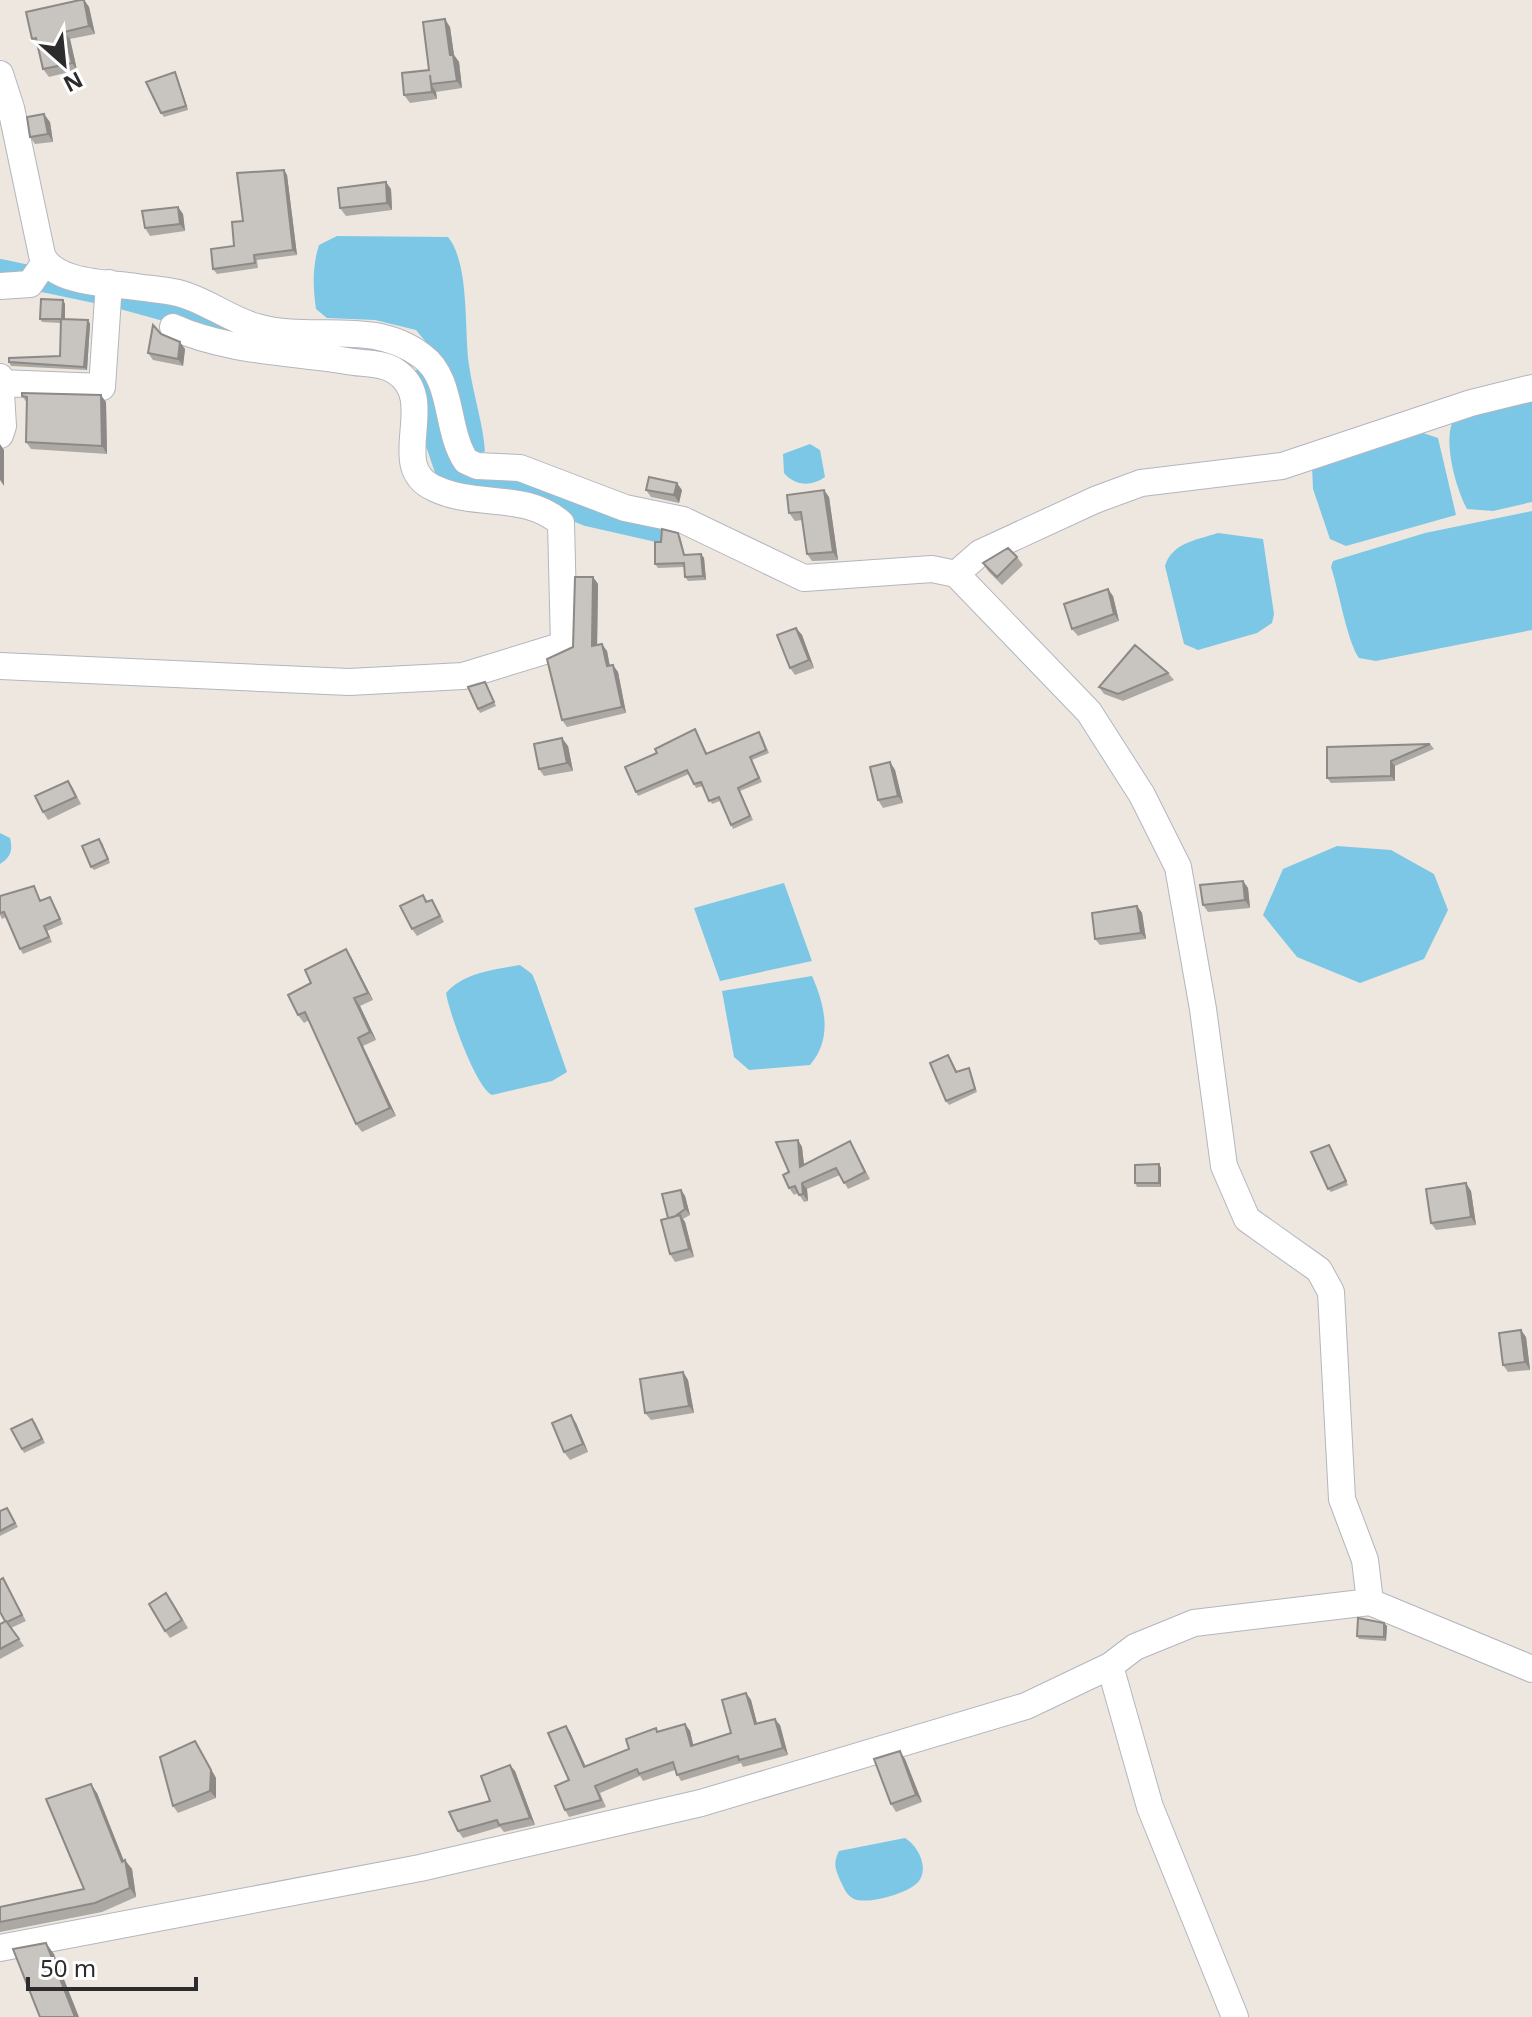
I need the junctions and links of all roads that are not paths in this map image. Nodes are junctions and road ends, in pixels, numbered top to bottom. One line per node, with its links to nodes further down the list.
1 (0, 74): 2 (street)
2 (45, 262): 3 (street); 4 (street)
3 (109, 283): 7 (street); 10 (street)
4 (0, 286)
5 (173, 327): 11 (street)
6 (0, 377): 7 (street)
7 (0, 383): 9 (street)
8 (1532, 388): 10 (street)
9 (0, 435)
10 (956, 574): 12 (street)
11 (0, 666)
12 (1370, 1602): 13 (street); 14 (street)
13 (1110, 1666): 15 (street); 16 (street)
14 (1532, 1669)
15 (0, 1948)
16 (1235, 2017)

